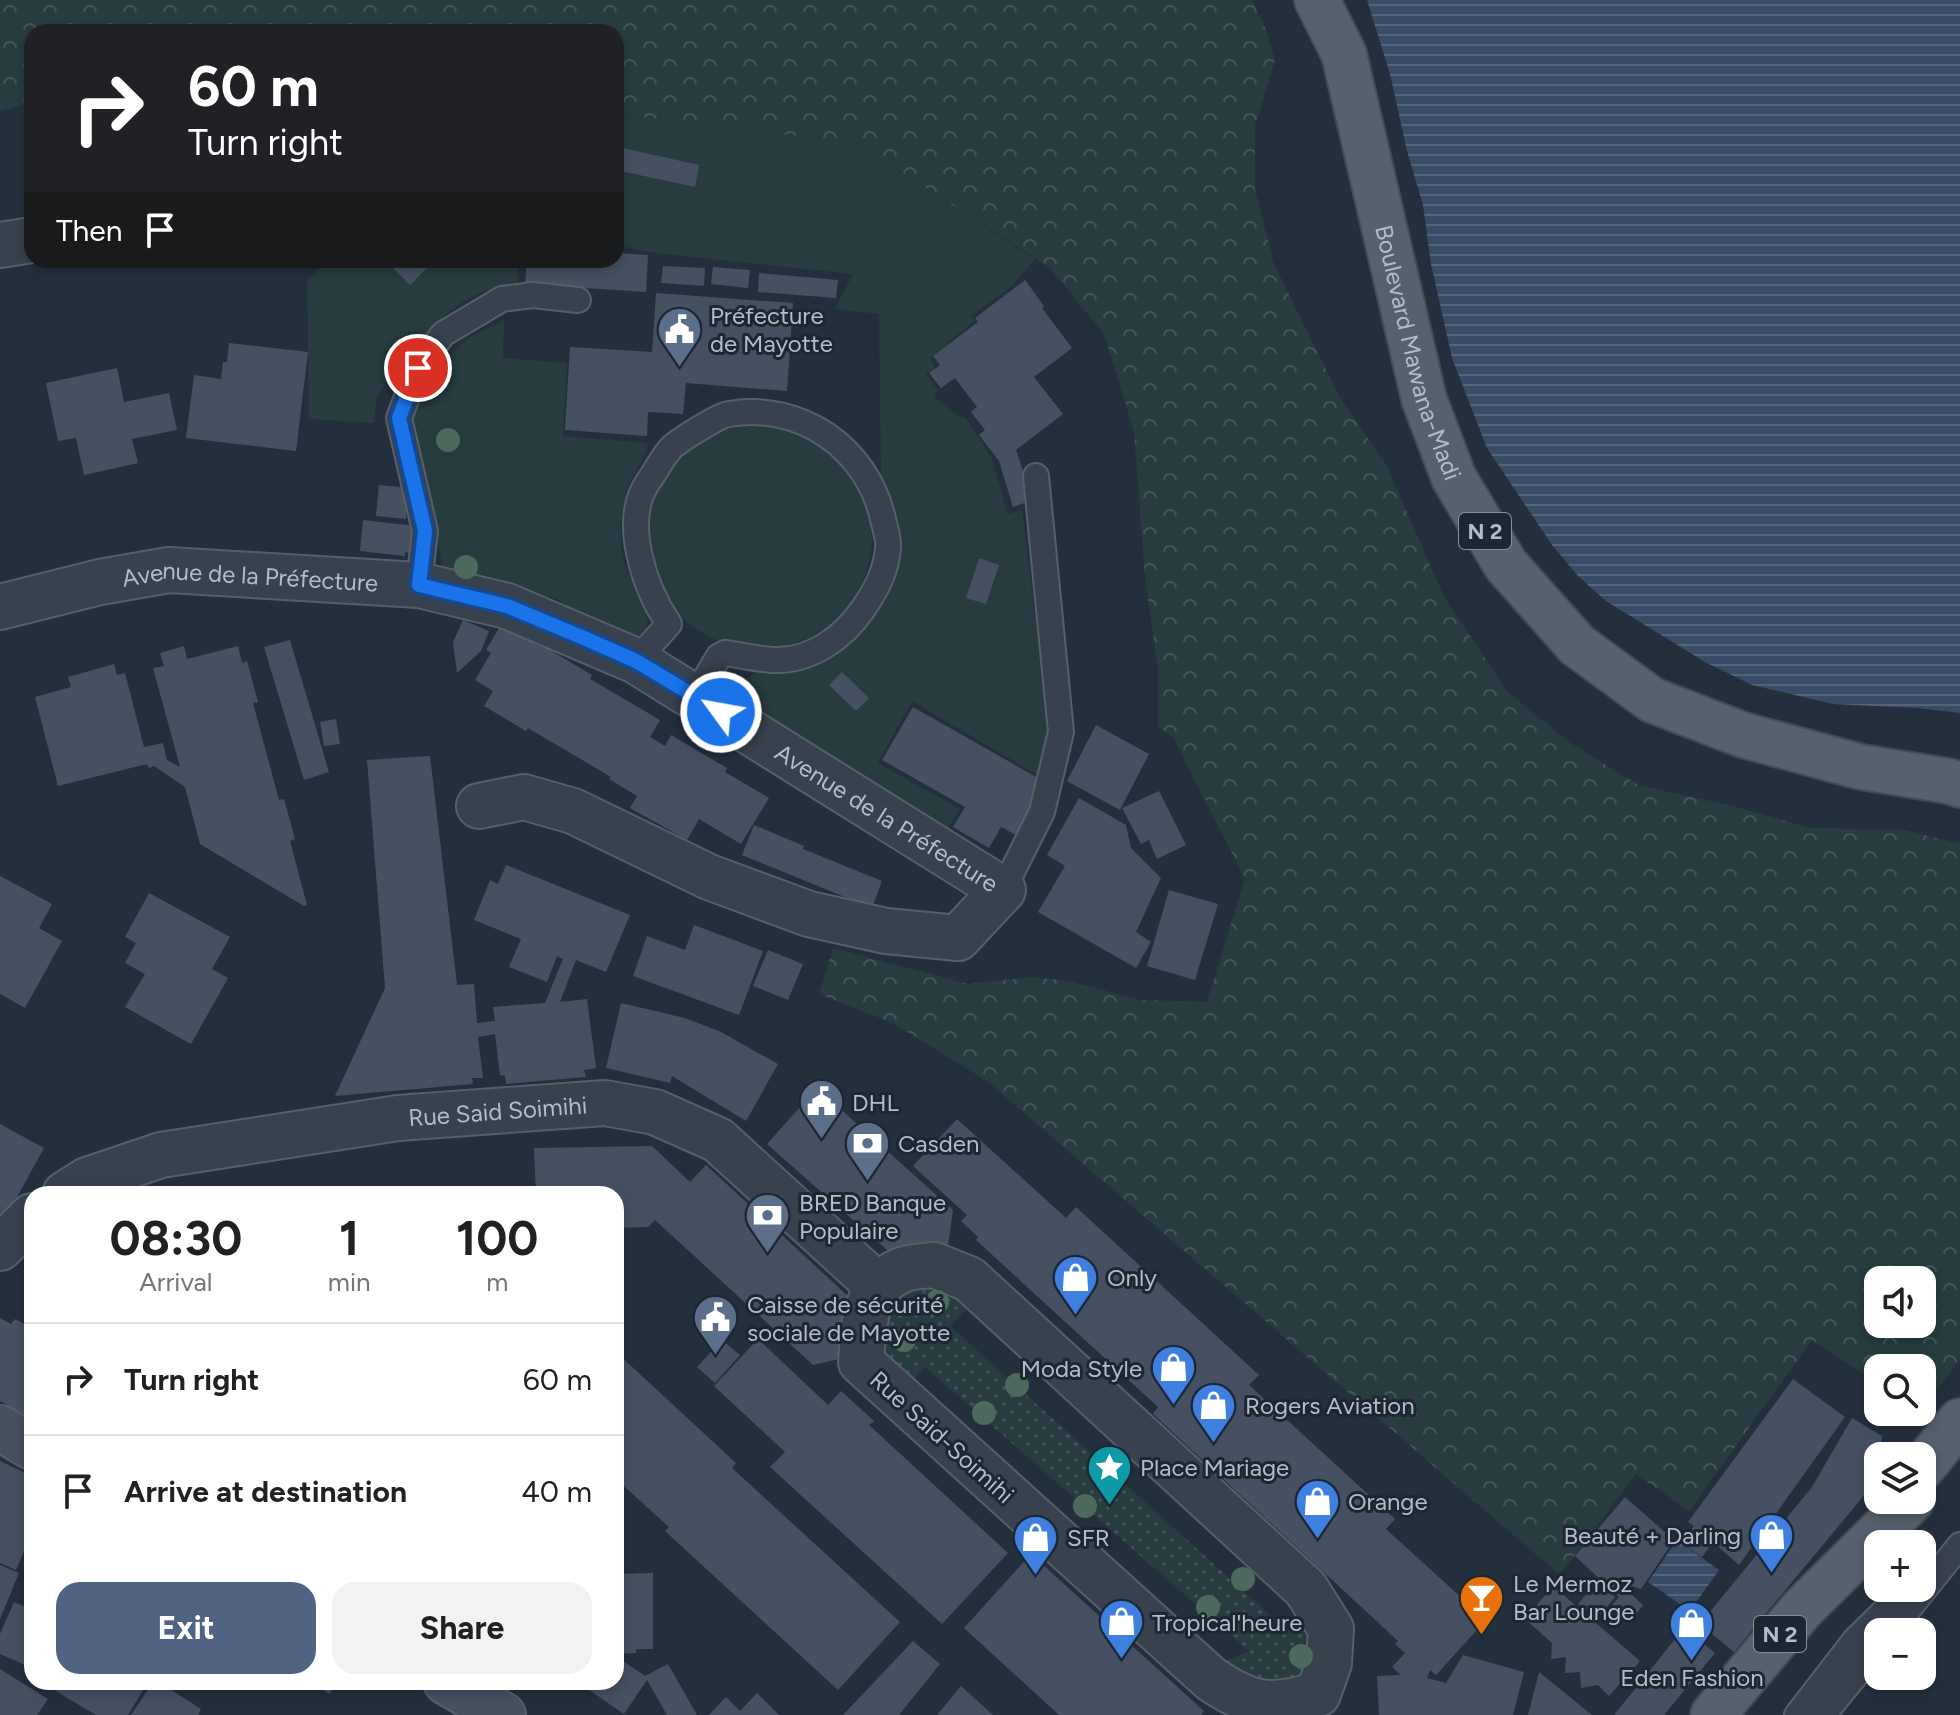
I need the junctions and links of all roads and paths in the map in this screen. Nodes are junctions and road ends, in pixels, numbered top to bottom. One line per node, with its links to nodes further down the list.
1 (1317, 0): 10 (main road, Boulevard Mawana-Madi / N 2)
2 (24, 241): 3 (street)
3 (0, 245)
4 (578, 300): 6 (lane)
5 (1036, 476): 12 (lane)
6 (419, 585): 7 (street, Avenue de la Préfecture); 8 (street, Avenue de la Préfecture)
7 (0, 607)
8 (636, 661): 9 (street, Avenue de la Préfecture); 9 (lane)
9 (695, 696): 12 (street, Avenue de la Préfecture)
10 (1960, 785)
11 (479, 806): 12 (street, Avenue de la Préfecture)
12 (1003, 890)
13 (78, 1186): 16 (street, Rue Said Soimihi)
14 (24, 1224): 15 (street)
15 (0, 1248)
16 (878, 1286): 32 (street, Rue Said-Soimihi); 32 (street, Rue Said-Soimihi)
17 (1960, 1421): 20 (main road)
18 (0, 1428): 19 (street)
19 (24, 1442)
20 (1936, 1451)
21 (1960, 1455): 22 (main road)
22 (1936, 1478)
23 (1886, 1514): 26 (main road, N 2)
24 (1897, 1514): 26 (main road, N 2)
25 (1960, 1543): 27 (lane); 29 (lane)
26 (1852, 1557): 34 (main road, N 2)
27 (1936, 1563)
28 (1894, 1602): 35 (lane)
29 (1901, 1618)
30 (1864, 1665): 36 (lane)
31 (460, 1690): 33 (street)
32 (1324, 1704)
33 (503, 1715)
34 (1713, 1715)
35 (1797, 1715)
36 (1823, 1715)

